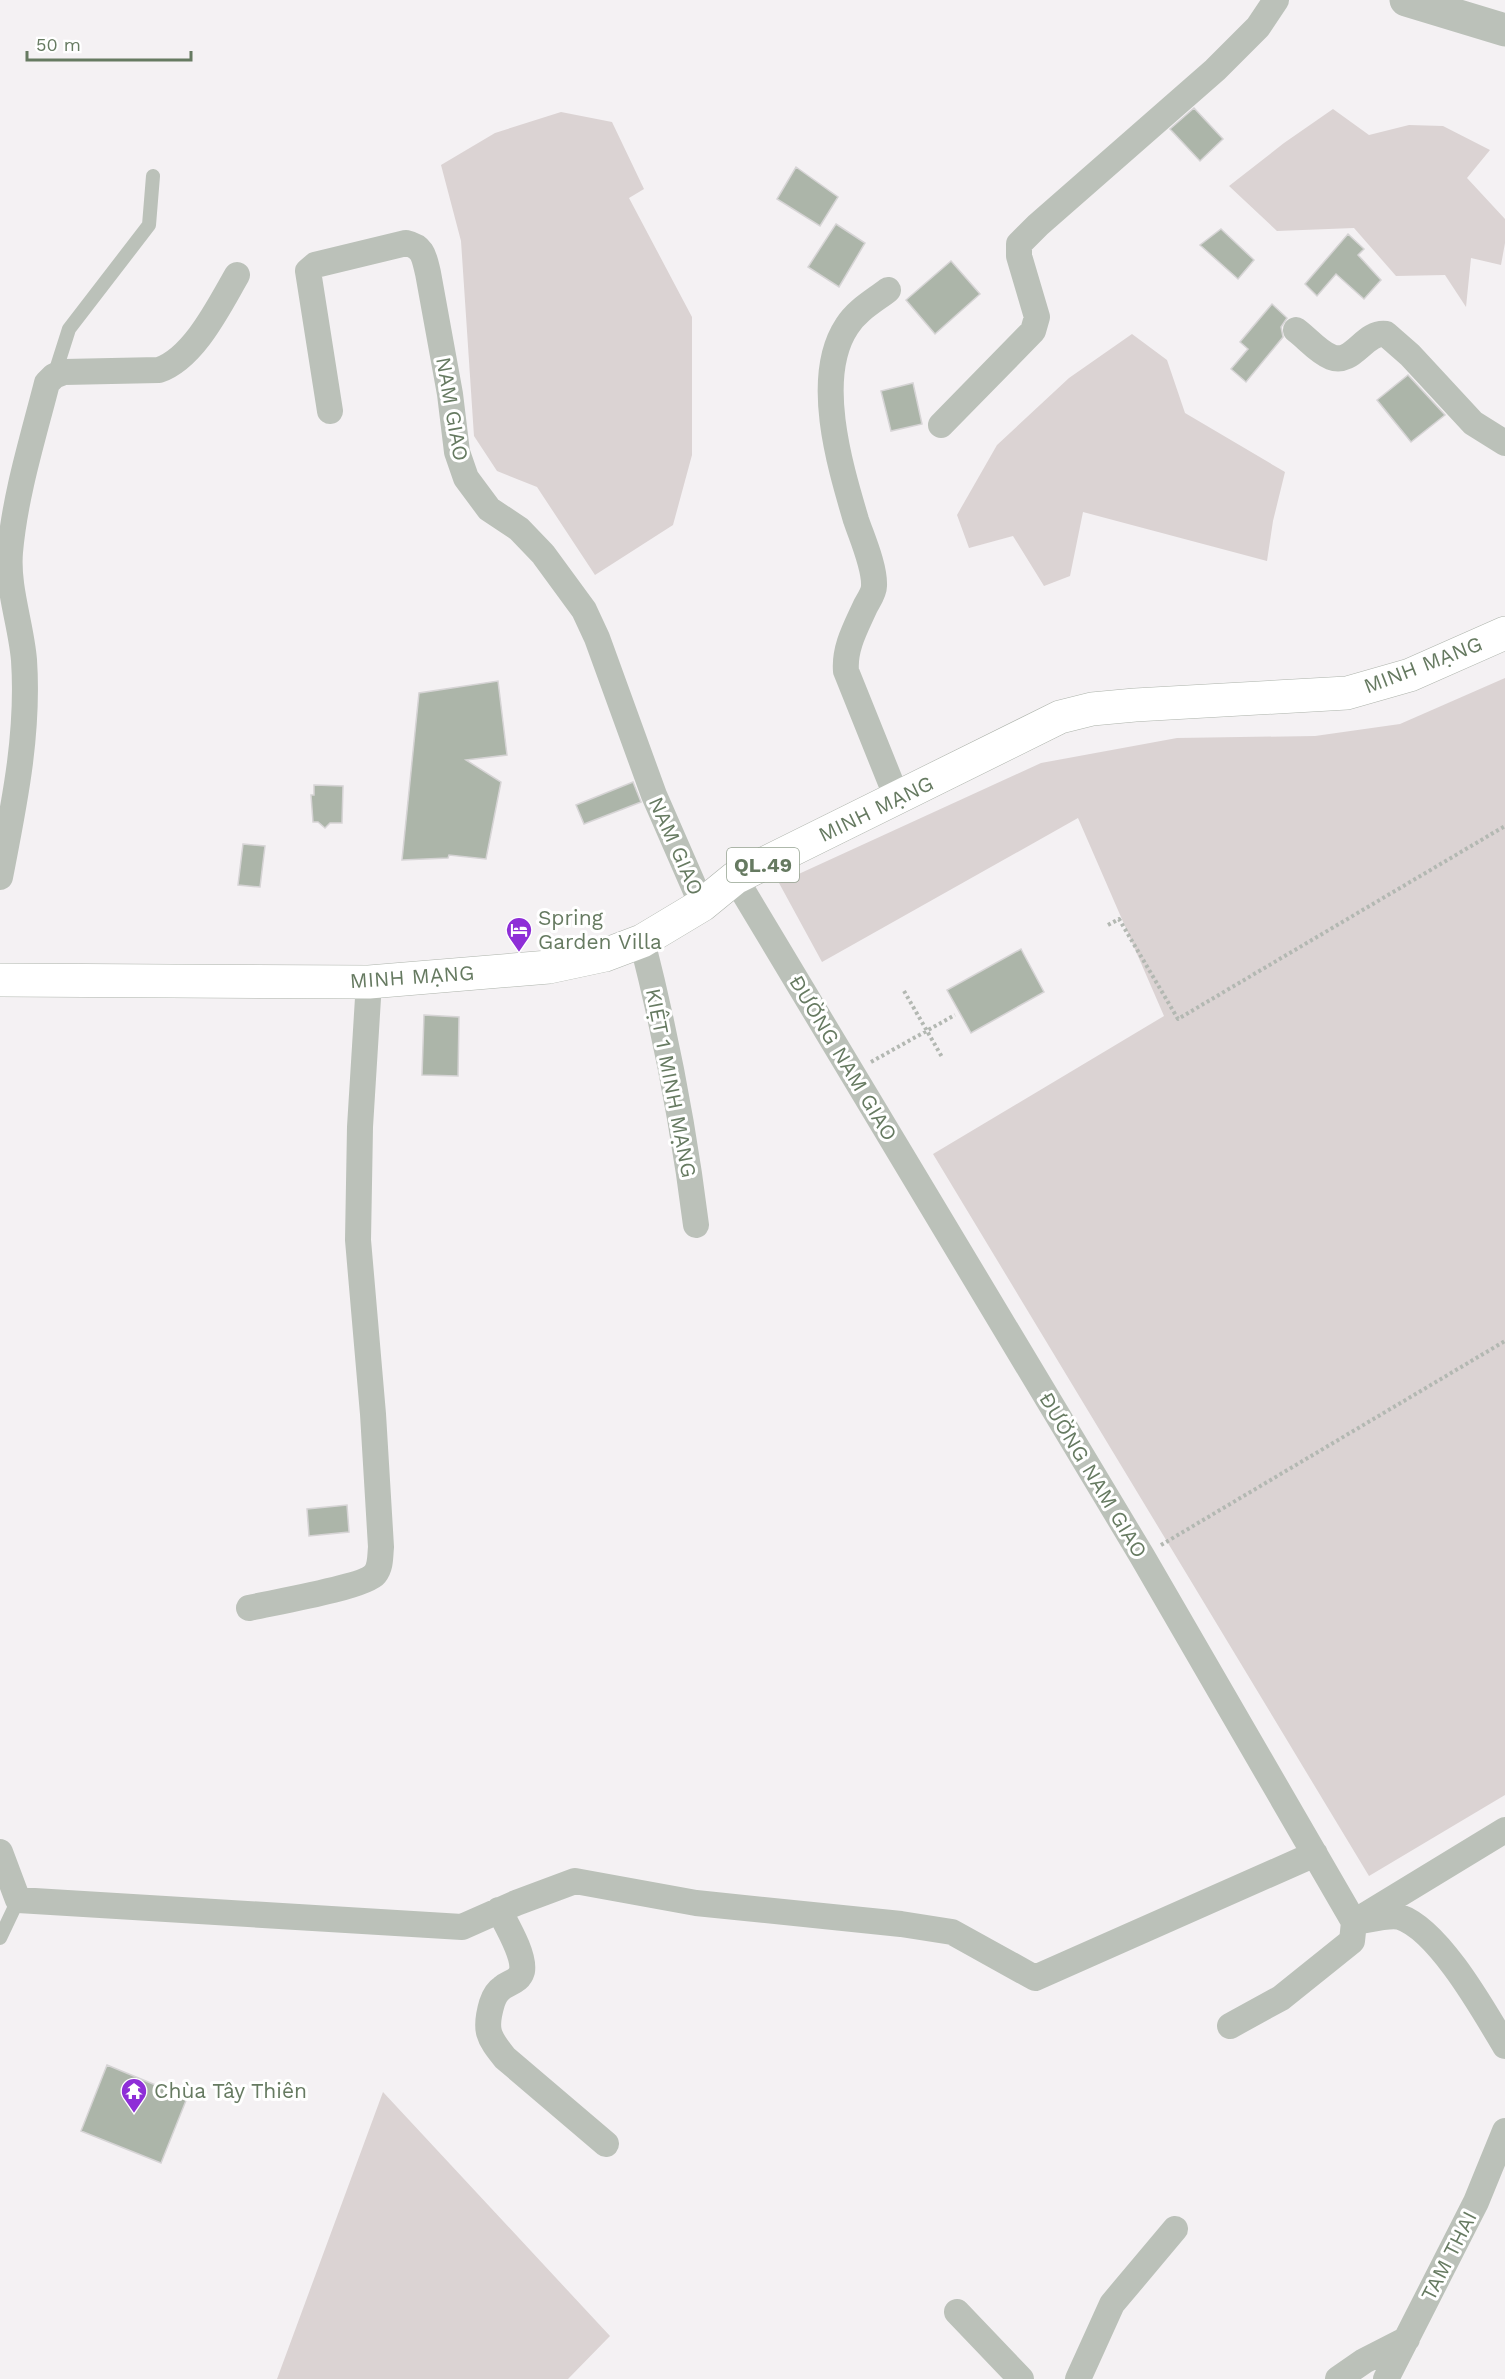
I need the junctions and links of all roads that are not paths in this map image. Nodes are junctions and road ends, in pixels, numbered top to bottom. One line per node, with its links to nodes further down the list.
1 (1275, 0): 10 (street)
2 (1406, 0): 3 (street)
3 (1505, 30)
4 (153, 176): 8 (lane)
5 (237, 275): 8 (street)
6 (888, 290): 13 (street)
7 (1296, 330): 11 (street)
8 (54, 376): 14 (street)
9 (330, 411): 16 (street, NAM GIAO)
10 (941, 425)
11 (1505, 443)
12 (1505, 633): 13 (highway, MINH MẠNG / QL.49)
13 (897, 798): 15 (highway, MINH MẠNG / QL.49)
14 (0, 877)
15 (735, 878): 16 (highway, MINH MẠNG / QL.49); 24 (street, ĐƯỜNG NAM GIAO)
16 (702, 905): 17 (highway, MINH MẠNG / QL.49)
17 (642, 941): 19 (highway, MINH MẠNG / QL.49); 20 (street, KIỆT 1 MINH MẠNG)
18 (0, 980): 19 (highway, MINH MẠNG / QL.49)
19 (369, 982): 21 (street)
20 (696, 1225)
21 (249, 1608)
22 (1505, 1830): 27 (street)
23 (0, 1852): 25 (street)
24 (1315, 1854): 26 (street); 27 (street, ĐƯỜNG NAM GIAO)
25 (18, 1900): 26 (street); 28 (lane)
26 (499, 1910): 32 (street)
27 (1354, 1922): 29 (street); 30 (street)
28 (0, 1938)
29 (1230, 2026)
30 (1505, 2046)
31 (1505, 2131): 35 (street, TAM THAI)
32 (606, 2144)
33 (1175, 2229): 37 (street)
34 (957, 2312): 36 (street)
35 (1407, 2339): 38 (street); 39 (street, TAM THAI)
36 (1021, 2379)
37 (1078, 2379)
38 (1338, 2379)
39 (1386, 2379)

